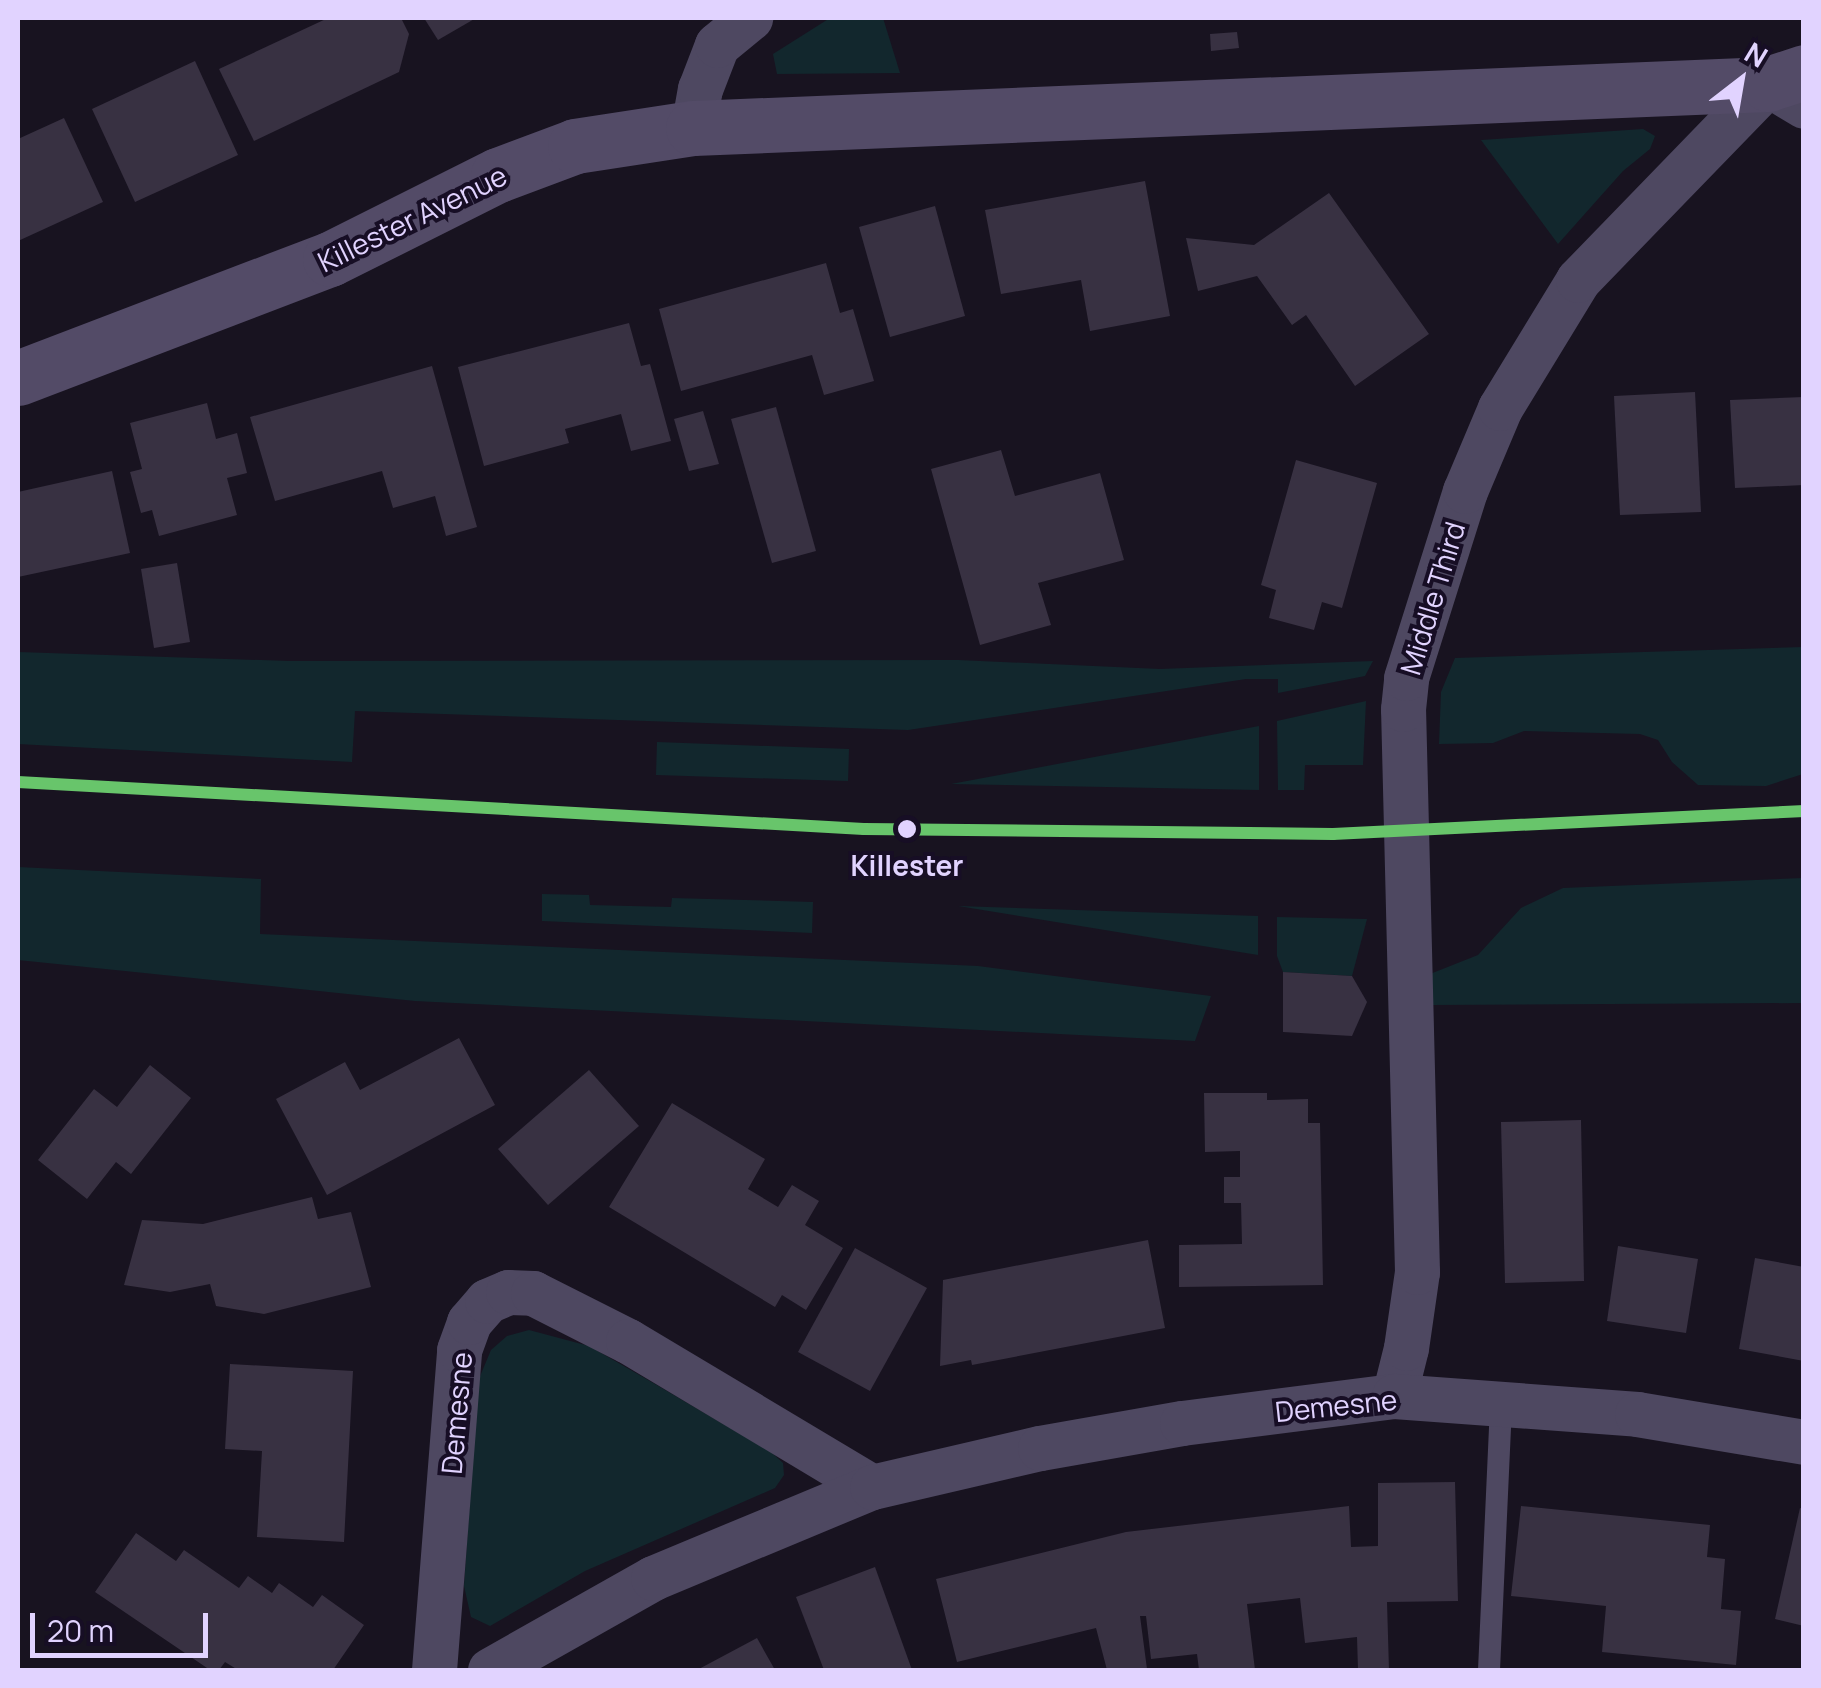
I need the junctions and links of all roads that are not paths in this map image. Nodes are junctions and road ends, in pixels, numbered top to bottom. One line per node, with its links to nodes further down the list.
1 (750, 18): 3 (street)
2 (1792, 87): 3 (street, Middle Third); 5 (street, Middle Third)
3 (693, 128): 4 (street, Killester Avenue)
4 (18, 378)
5 (1394, 1396): 6 (street, Demesne); 8 (street, Demesne)
6 (1501, 1404): 7 (street, Demesne); 11 (lane)
7 (1804, 1442)
8 (872, 1486): 9 (street, Demesne); 10 (street, Demesne)
9 (434, 1670)
10 (490, 1670)
11 (1489, 1670)

